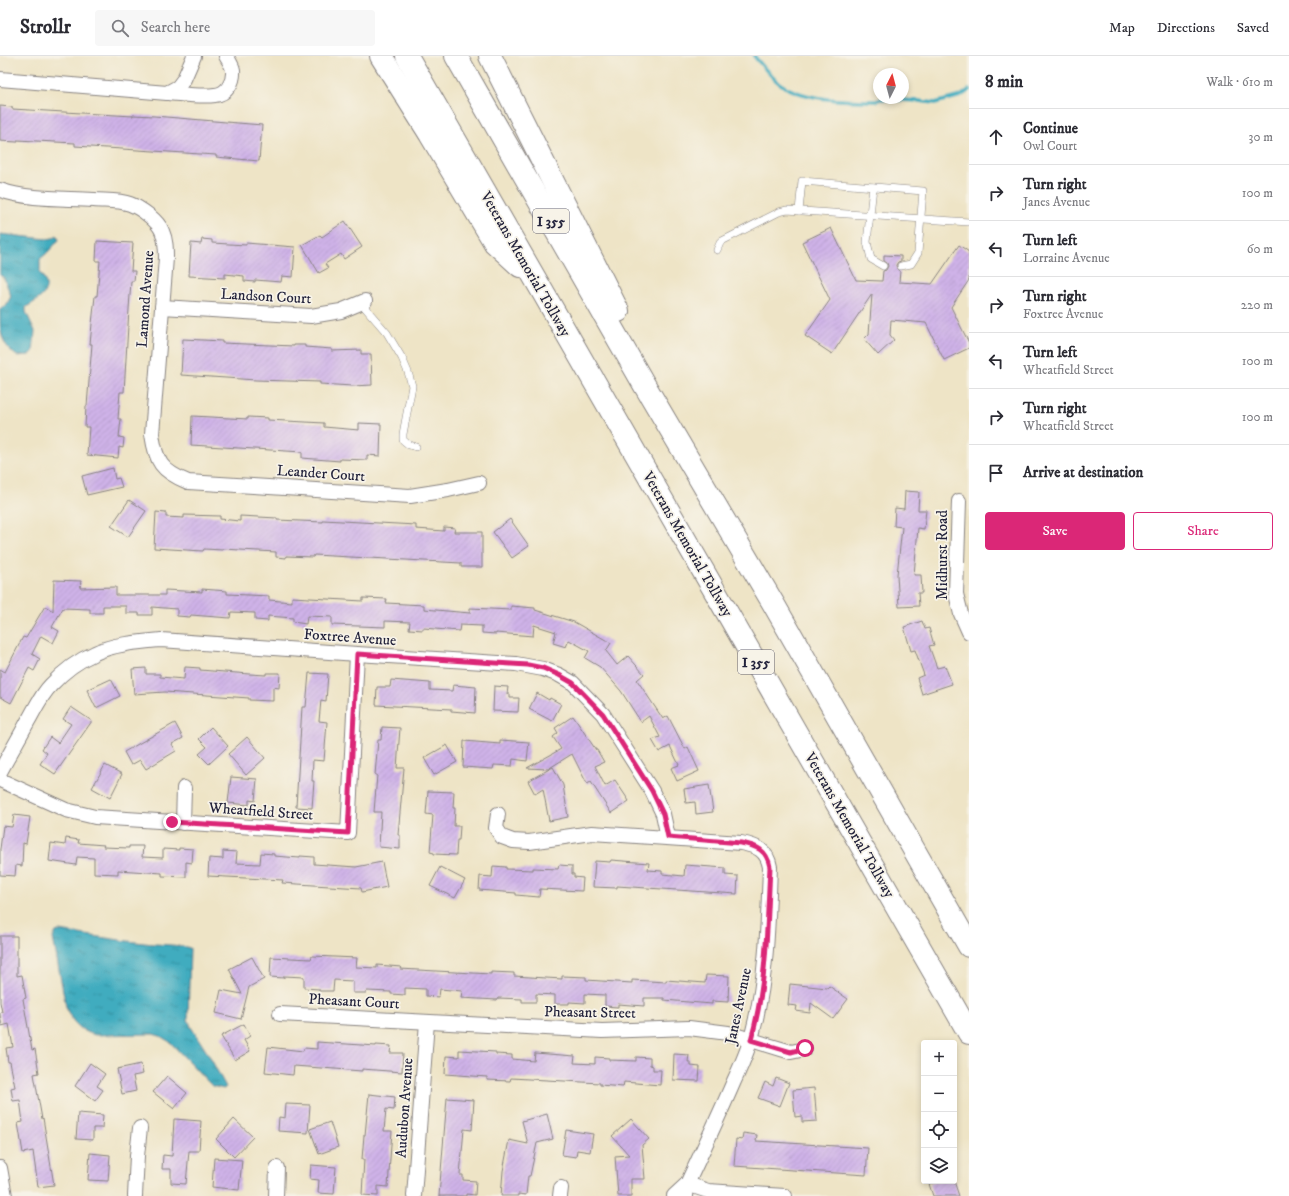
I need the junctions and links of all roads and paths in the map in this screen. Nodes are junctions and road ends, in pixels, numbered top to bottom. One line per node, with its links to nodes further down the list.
1 (194, 56): 8 (street)
2 (226, 56): 8 (street)
3 (381, 56): 18 (highway)
4 (407, 56): 18 (highway, Veterans Memorial Tollway / I 355)
5 (456, 56): 21 (highway, I 355)
6 (490, 56): 21 (highway)
7 (0, 79): 8 (street)
8 (167, 93)
9 (873, 187): 11 (lane); 12 (lane); 13 (lane)
10 (0, 190): 20 (street, Lamond Avenue)
11 (799, 211): 12 (lane); 15 (lane)
12 (871, 216): 13 (lane); 16 (lane)
13 (921, 219): 14 (lane); 17 (lane)
14 (969, 222)
15 (717, 250)
16 (883, 266)
17 (900, 266)
18 (534, 279): 37 (highway, Veterans Memorial Tollway / I 355)
19 (363, 302): 20 (street, Landson Court); 22 (lane)
20 (162, 307): 23 (street, Lamond Avenue)
21 (645, 386): 34 (highway, I 355)
22 (416, 447)
23 (163, 468): 24 (street, Leander Court)
24 (479, 483)
25 (959, 501): 26 (street, Midhurst Road)
26 (969, 632)
27 (357, 654): 28 (street, Foxtree Avenue); 32 (street, Wheatfield Street); 33 (street, Foxtree Avenue)
28 (0, 772)
29 (0, 780): 32 (street, Wheatfield Street)
30 (184, 788): 32 (street)
31 (498, 814): 33 (street)
32 (183, 823)
33 (668, 837): 38 (street, Janes Avenue)
34 (969, 946)
35 (280, 1014): 36 (street, Pheasant Court)
36 (427, 1022): 38 (street, Pheasant Street); 47 (street, Audubon Avenue)
37 (969, 1033)
38 (751, 1040): 39 (street, Pheasant Street); 43 (street, Janes Avenue)
39 (805, 1048)
40 (140, 1128): 45 (street)
41 (0, 1168): 44 (street)
42 (277, 1168): 46 (street)
43 (687, 1190): 48 (street, Janes Avenue); 49 (street)
44 (5, 1196)
45 (135, 1196)
46 (276, 1196)
47 (414, 1196)
48 (674, 1196)
49 (786, 1196)

